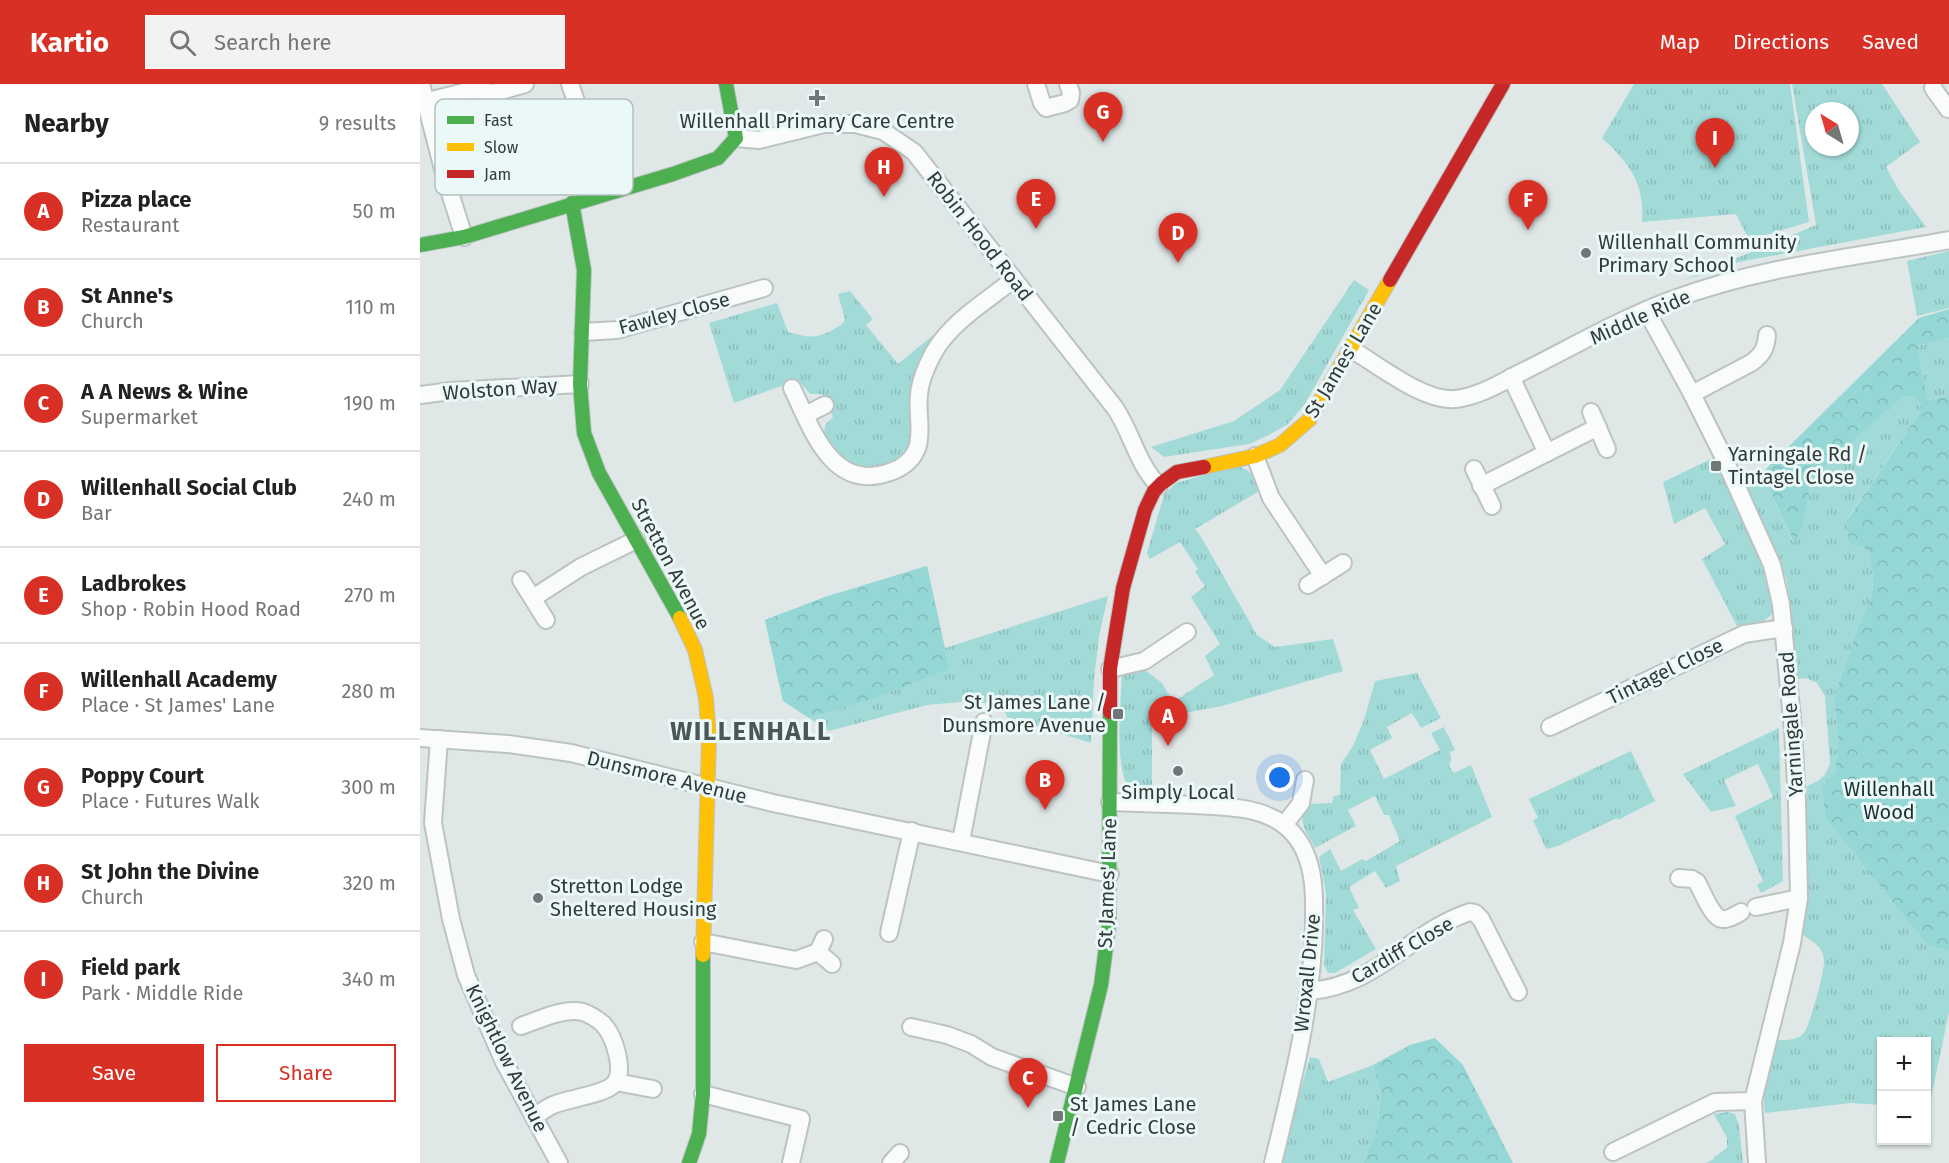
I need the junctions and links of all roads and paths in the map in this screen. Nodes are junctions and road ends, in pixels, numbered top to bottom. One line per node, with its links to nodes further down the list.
1 (421, 84): 12 (street)
2 (525, 84): 10 (street)
3 (570, 84): 11 (street)
4 (726, 84): 14 (street)
5 (1036, 84): 6 (street)
6 (1068, 84)
7 (1503, 84): 28 (street, St James' Lane)
8 (1933, 88): 13 (street)
9 (435, 99): 12 (street)
10 (436, 99)
11 (575, 99)
12 (424, 102): 15 (street)
13 (1949, 108)
14 (736, 138): 16 (street); 23 (street, Robin Hood Road)
15 (435, 141)
16 (633, 185)
17 (451, 195): 20 (street)
18 (600, 195): 19 (street)
19 (572, 203): 20 (street); 26 (street, Stretton Avenue)
20 (464, 237): 22 (street)
21 (1949, 240): 25 (street, Middle Ride)
22 (420, 245)
23 (1014, 279): 35 (street); 40 (street, Robin Hood Road)
24 (764, 288): 26 (street, Fawley Close)
25 (1646, 310): 29 (street, Middle Ride); 32 (street, Yarningale Road)
26 (584, 332): 30 (street, Stretton Avenue)
27 (1767, 335): 32 (street)
28 (1351, 349): 29 (street, Middle Ride); 38 (street, St James' Lane)
29 (1511, 377): 37 (street)
30 (580, 384): 33 (street, Wolston Way); 43 (street, Stretton Avenue)
31 (792, 388): 35 (street)
32 (1692, 394): 50 (street, Yarningale Road)
33 (420, 395)
34 (825, 405): 35 (street)
35 (805, 415)
36 (1607, 449): 37 (street)
37 (1547, 453): 41 (street)
38 (1255, 456): 40 (street, St James' Lane); 45 (street)
39 (1474, 469): 41 (street)
40 (1159, 486): 52 (street, St James' Lane)
41 (1481, 486): 42 (street)
42 (1492, 506)
43 (636, 540): 48 (street); 58 (street, Stretton Avenue)
44 (1343, 563): 45 (street)
45 (1323, 576): 47 (street)
46 (521, 580): 48 (street)
47 (1308, 585)
48 (533, 598): 49 (street)
49 (546, 620)
50 (1784, 628): 54 (street, Tintagel Close); 66 (street, Yarningale Road)
51 (1187, 632): 52 (street)
52 (1110, 669): 59 (street, St James' Lane)
53 (984, 722): 63 (street)
54 (1550, 727)
55 (420, 738): 56 (street, Dunsmore Avenue)
56 (439, 739): 58 (street, Dunsmore Avenue); 60 (street, Knightlow Avenue)
57 (1305, 780): 61 (street)
58 (706, 786): 62 (street, Dunsmore Avenue); 68 (street, Stretton Avenue)
59 (1110, 802): 61 (street, Wroxall Drive); 64 (street, St James' Lane)
60 (427, 824): 79 (street, Knightlow Avenue)
61 (1284, 825): 70 (street, Wroxall Drive)
62 (912, 831): 63 (street, Dunsmore Avenue); 67 (street)
63 (961, 841): 64 (street, Dunsmore Avenue)
64 (1110, 874): 75 (street, St James' Lane)
65 (1679, 878): 66 (street)
66 (1798, 898): 78 (street, Yarningale Road)
67 (889, 933)
68 (703, 942): 69 (street); 77 (street, Stretton Avenue)
69 (832, 964)
70 (1310, 991): 71 (street, Cardiff Close); 85 (street, Wroxall Drive)
71 (1518, 992)
72 (521, 1026): 74 (street)
73 (911, 1027): 75 (street)
74 (616, 1082): 76 (street); 79 (street)
75 (1077, 1087): 84 (street, St James' Lane)
76 (653, 1089)
77 (703, 1094): 82 (street, Stretton Avenue); 83 (street)
78 (1753, 1101): 80 (street); 86 (street, Yarningale Road)
79 (534, 1117): 81 (street, Knightlow Avenue)
80 (1613, 1152)
81 (559, 1163)
82 (689, 1163)
83 (791, 1163)
84 (1056, 1163)
85 (1273, 1163)
86 (1757, 1163)

